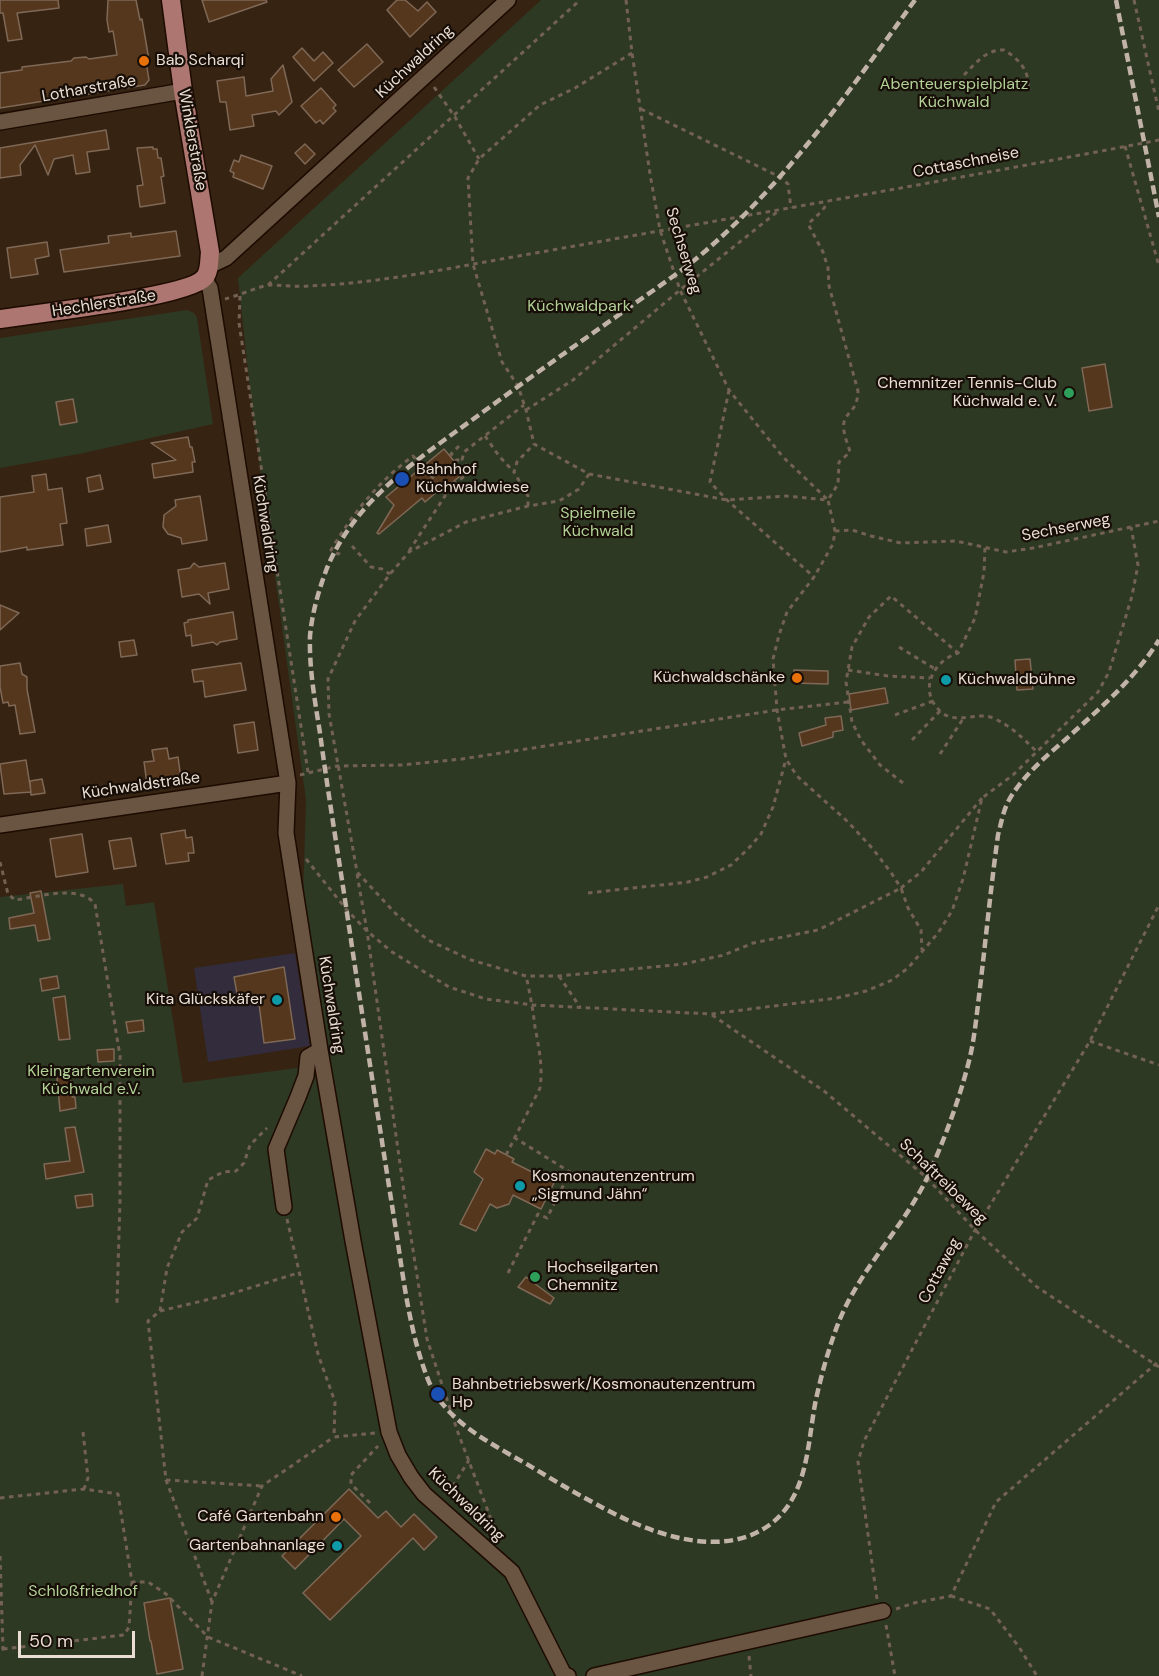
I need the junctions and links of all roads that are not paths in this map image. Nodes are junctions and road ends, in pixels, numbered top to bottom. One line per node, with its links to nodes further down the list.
1 (171, 0): 3 (main road, Winklerstraße)
2 (508, 0): 5 (street, Küchwaldring)
3 (183, 91): 4 (street, Lotharstraße); 5 (main road, Winklerstraße)
4 (0, 122)
5 (206, 272): 6 (main road, Hechlerstraße); 7 (street, Küchwaldring)
6 (0, 319)
7 (288, 783): 8 (street, Küchwaldstraße); 9 (street, Küchwaldring)
8 (0, 825)
9 (320, 1050): 10 (street); 12 (street, Küchwaldring)
10 (284, 1206)
11 (883, 1611): 13 (street)
12 (568, 1676)
13 (594, 1676)

